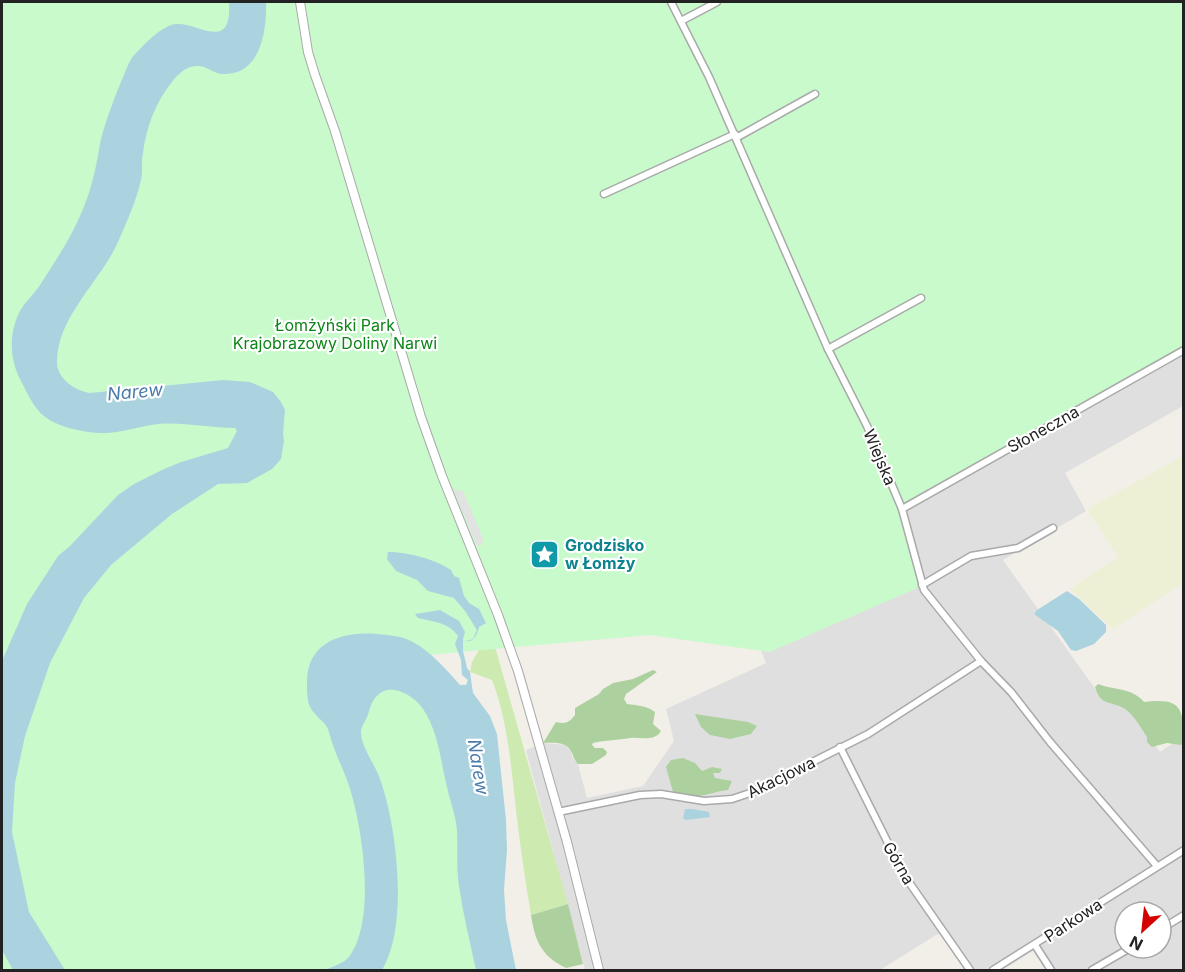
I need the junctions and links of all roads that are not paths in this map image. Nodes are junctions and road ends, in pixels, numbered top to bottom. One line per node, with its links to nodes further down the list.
1 (300, 2): 16 (street)
2 (671, 2): 4 (street, Wiejska)
3 (717, 2): 4 (street)
4 (681, 21): 6 (street, Wiejska)
5 (815, 93): 6 (street)
6 (736, 136): 7 (street); 9 (street, Wiejska)
7 (604, 194)
8 (921, 298): 9 (street)
9 (828, 349): 11 (street, Wiejska)
10 (1184, 350): 11 (street, Słoneczna)
11 (902, 509): 13 (street, Wiejska)
12 (1053, 528): 13 (street)
13 (922, 585): 14 (street, Wiejska)
14 (981, 661): 15 (street, Akacjowa); 18 (street, Wiejska)
15 (840, 747): 16 (street, Akacjowa); 22 (street, Górna)
16 (558, 812): 21 (street)
17 (1184, 850): 18 (street, Parkowa)
18 (1157, 866): 19 (street, Parkowa)
19 (1035, 945): 23 (street, Parkowa); 24 (street)
20 (1113, 958): 25 (street)
21 (599, 970)
22 (970, 970)
23 (993, 970)
24 (1051, 970)
25 (1092, 970)

